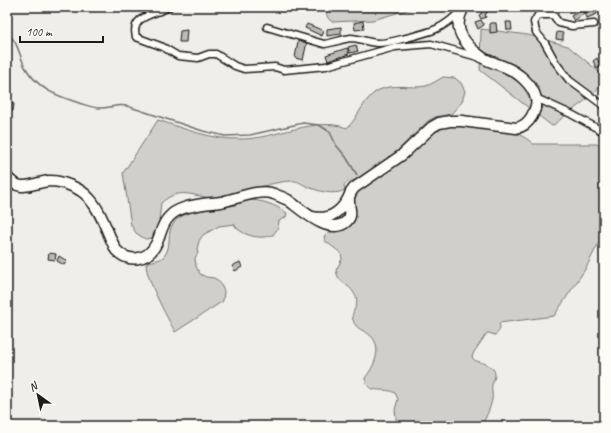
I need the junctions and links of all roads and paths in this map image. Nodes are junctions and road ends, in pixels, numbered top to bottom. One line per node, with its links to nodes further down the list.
1 (169, 7): 5 (street)
2 (463, 7): 5 (street); 6 (highway)
3 (594, 24): 8 (street)
4 (267, 27): 5 (street)
5 (394, 44): 6 (street)
6 (484, 59): 7 (highway)
7 (536, 98): 9 (street); 10 (highway)
8 (604, 106)
9 (604, 132)
10 (7, 177)

